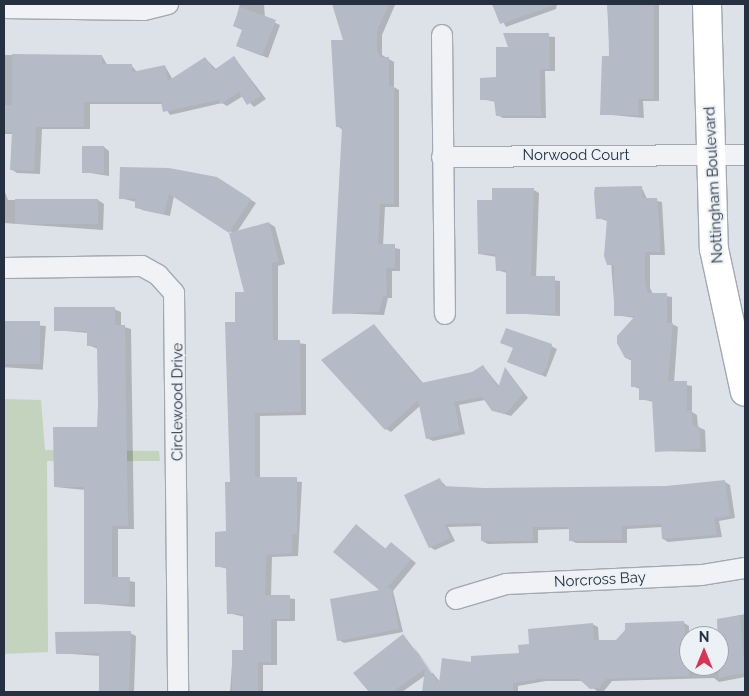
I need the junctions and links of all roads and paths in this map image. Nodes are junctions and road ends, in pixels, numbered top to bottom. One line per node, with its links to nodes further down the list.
1 (168, 4): 3 (street)
2 (707, 4): 6 (street, Nottingham Boulevard)
3 (4, 8)
4 (442, 35): 7 (street)
5 (745, 155): 6 (street, Norwood Court)
6 (710, 156): 7 (street, Norwood Court); 10 (street, Nottingham Boulevard)
7 (442, 157): 9 (street)
8 (4, 268): 13 (street, Circlewood Drive)
9 (445, 314)
10 (745, 392)
11 (745, 568): 12 (street, Norcross Bay)
12 (456, 599)
13 (178, 692)

